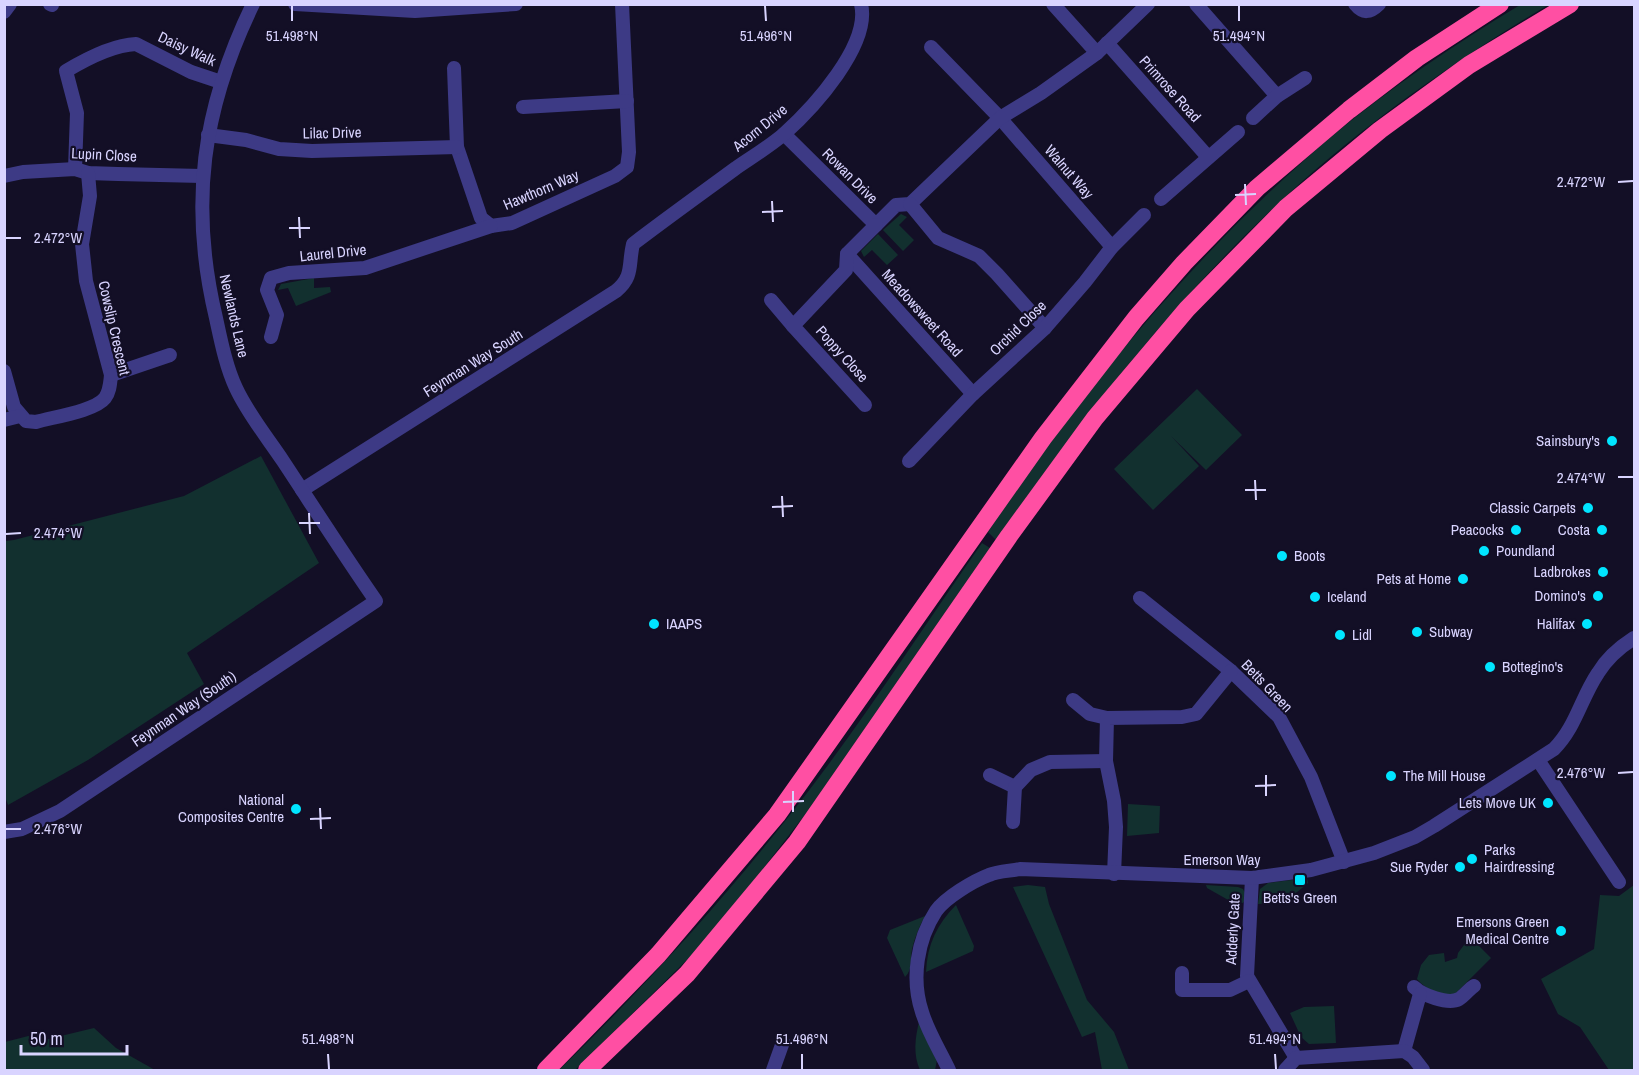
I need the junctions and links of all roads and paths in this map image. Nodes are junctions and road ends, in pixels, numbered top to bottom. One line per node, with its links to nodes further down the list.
1 (10, 4): 15 (street)
2 (253, 4): 20 (street, Newlands Lane)
3 (295, 4): 4 (street)
4 (516, 4)
5 (622, 4): 22 (street, Hawthorn Way)
6 (861, 4): 27 (street, Acorn Drive)
7 (1053, 4): 17 (street, Primrose Road)
8 (1148, 4): 17 (street, Rowan Drive)
9 (1196, 4): 21 (street)
10 (1355, 4): 11 (street)
11 (1379, 4)
12 (1500, 4): 14 (highway)
13 (1570, 4): 78 (highway)
14 (1485, 10): 77 (highway)
15 (4, 12)
16 (931, 46): 24 (street)
17 (1102, 48): 24 (street, Rowan Drive); 30 (street, Primrose Road)
18 (454, 68): 29 (street, Hawthorn Way)
19 (1305, 78): 21 (street)
20 (221, 82): 28 (street, Newlands Lane); 31 (street, Daisy Walk)
21 (1277, 96): 25 (street)
22 (627, 101): 23 (street); 38 (street, Hawthorn Way)
23 (523, 107)
24 (1000, 118): 35 (street, Rowan Drive); 40 (street, Walnut Way)
25 (1253, 118)
26 (1238, 132): 30 (street)
27 (784, 134): 37 (street, Rowan Drive); 39 (street, Acorn Drive)
28 (208, 135): 29 (street, Lilac Drive); 33 (street, Newlands Lane)
29 (457, 147): 38 (street, Hawthorn Way)
30 (1208, 157): 34 (street)
31 (82, 171): 32 (street, Lupin Close); 33 (street, Lupin Close); 48 (street, Cowslip Crescent)
32 (4, 176)
33 (202, 176): 54 (street, Newlands Lane)
34 (1161, 199)
35 (910, 204): 37 (street, Rowan Drive); 44 (street)
36 (1144, 215): 40 (street, Orchid Close)
37 (876, 225): 41 (street, Poppy Close)
38 (490, 226): 45 (street, Laurel Drive)
39 (633, 244): 54 (street, Feynman Way South)
40 (1112, 247): 44 (street, Orchid Close)
41 (847, 254): 43 (street, Poppy Close); 49 (street, Meadowsweet Road)
42 (771, 300): 43 (street, Poppy Close)
43 (794, 326): 50 (street, Poppy Close)
44 (1044, 328): 49 (street, Orchid Close)
45 (271, 338)
46 (170, 355): 48 (street)
47 (4, 372): 51 (street)
48 (111, 375): 51 (street, Cowslip Crescent)
49 (973, 394): 53 (street, Orchid Close)
50 (865, 405)
51 (20, 416): 52 (street, Cowslip Crescent)
52 (4, 420)
53 (909, 461)
54 (302, 490): 55 (street, Newlands Lane)
55 (373, 597): 66 (street, Feynman Way (South))
56 (1140, 598): 58 (street, Betts Green)
57 (1635, 638): 61 (street, Emerson Way)
58 (1231, 671): 60 (street); 67 (street, Betts Green)
59 (1073, 700): 60 (street)
60 (1107, 718): 62 (street)
61 (1539, 760): 67 (street, Emerson Way); 70 (street)
62 (1106, 761): 64 (street); 68 (street)
63 (990, 775): 64 (street)
64 (1015, 787): 65 (street)
65 (1013, 822)
66 (4, 832)
67 (1344, 862): 69 (street, Emerson Way)
68 (1113, 874): 69 (street, Emerson Way); 80 (street, Emerson Way)
69 (1252, 879): 72 (street, Adderly Gate)
70 (1619, 882)
71 (1182, 973): 72 (street, Adderly Gate)
72 (1249, 981): 76 (street, Adderly Gate)
73 (1474, 986): 75 (street)
74 (783, 1042): 79 (street)
75 (1404, 1050): 76 (street); 82 (street)
76 (1296, 1058): 81 (street)
77 (546, 1071)
78 (587, 1071)
79 (773, 1071)
80 (949, 1071)
81 (1285, 1071)
82 (1423, 1071)

